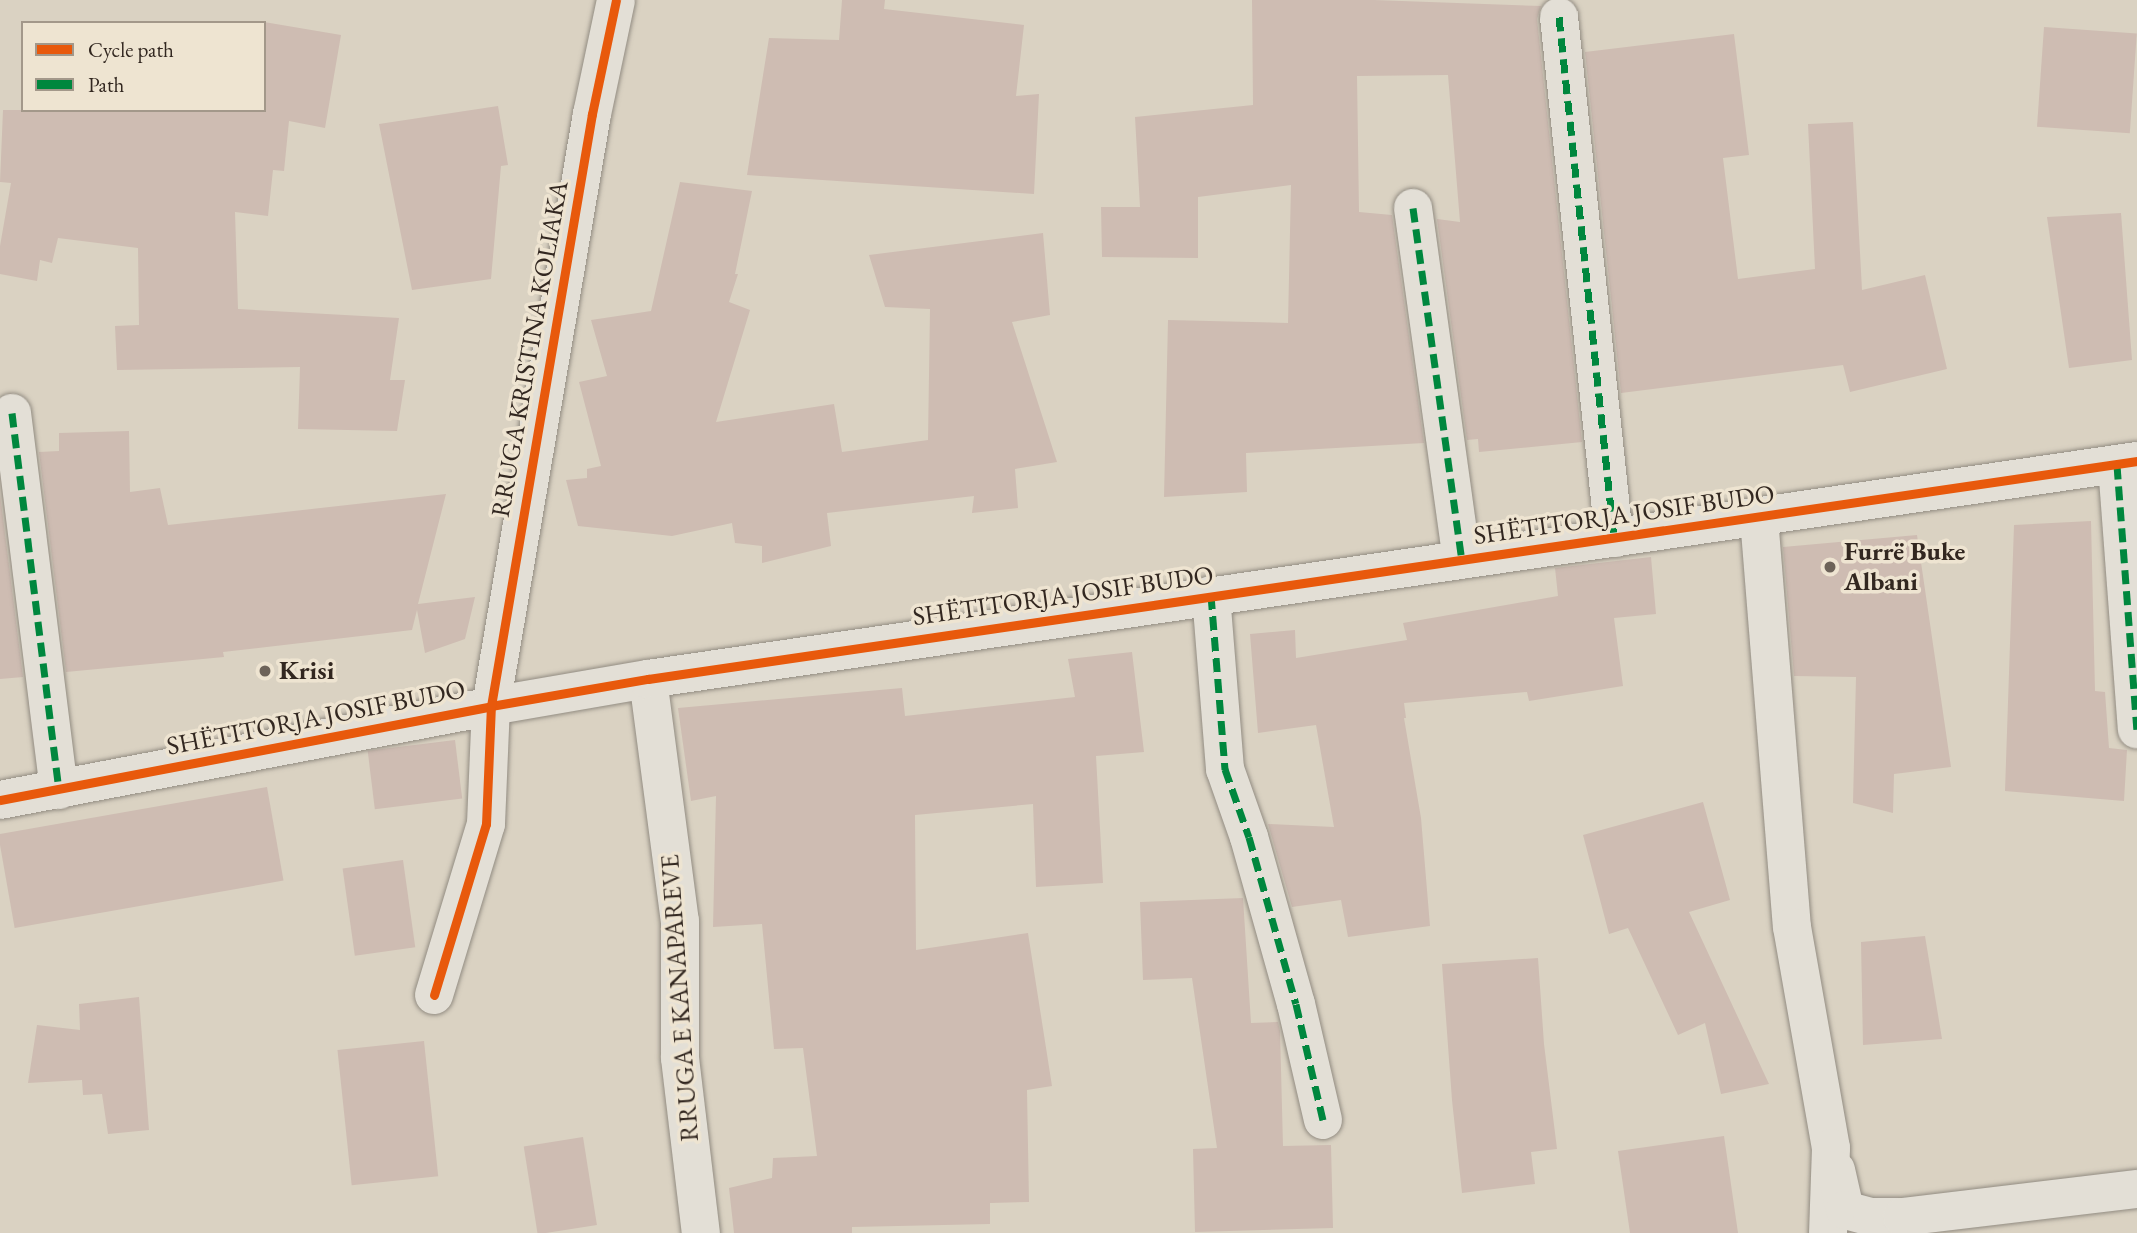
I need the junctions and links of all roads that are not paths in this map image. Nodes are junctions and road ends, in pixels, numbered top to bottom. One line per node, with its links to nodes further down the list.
1 (616, 0): 11 (street, RRUGA KRISTINA KOLIAKA)
2 (1559, 17): 7 (street)
3 (1413, 208): 8 (street)
4 (12, 413): 13 (street)
5 (2127, 463): 6 (street, SHËTITORJA JOSIF BUDO); 12 (street)
6 (1759, 518): 7 (street, SHËTITORJA JOSIF BUDO); 17 (street)
7 (1614, 538): 8 (street, SHËTITORJA JOSIF BUDO)
8 (1462, 560): 9 (street, SHËTITORJA JOSIF BUDO)
9 (1211, 595): 10 (street, SHËTITORJA JOSIF BUDO); 16 (street)
10 (648, 679): 11 (street, SHËTITORJA JOSIF BUDO); 19 (street, RRUGA E KANAPAREVE)
11 (491, 706): 13 (street, SHËTITORJA JOSIF BUDO); 15 (street, RRUGA KRISTINA KOLIAKA)
12 (2137, 729)
13 (59, 790): 14 (street, SHËTITORJA JOSIF BUDO)
14 (0, 800)
15 (434, 995)
16 (1323, 1120)
17 (1831, 1148): 18 (street); 20 (street)
18 (2137, 1189)
19 (701, 1233)
20 (1828, 1233)

